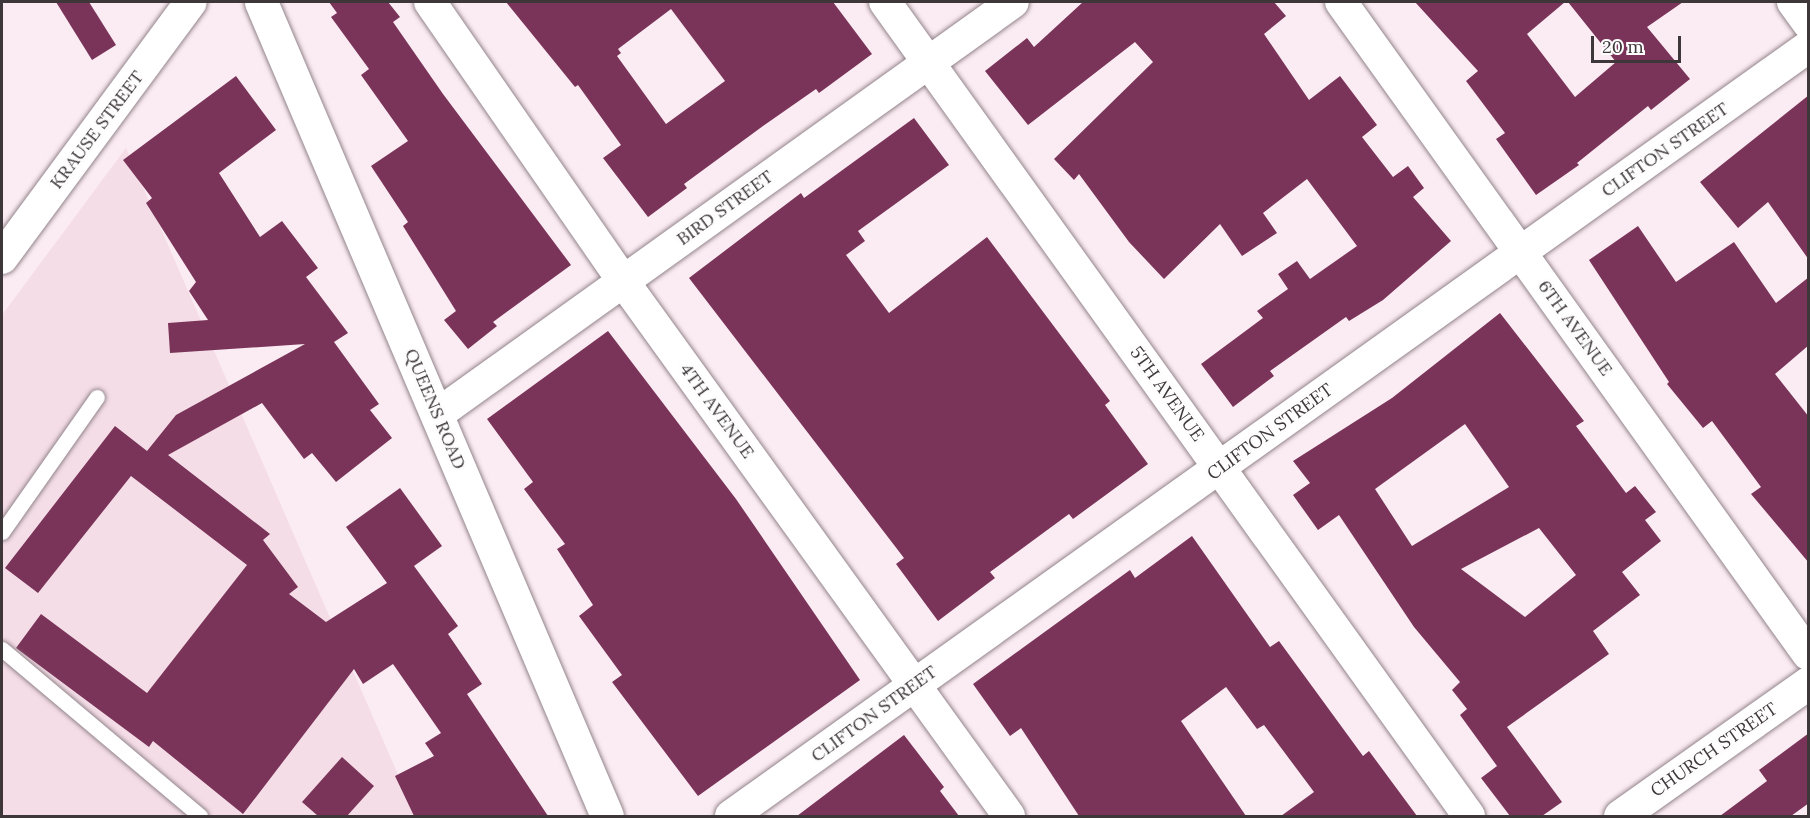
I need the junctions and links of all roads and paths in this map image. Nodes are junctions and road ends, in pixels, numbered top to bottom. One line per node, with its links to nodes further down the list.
1 (191, 2): 12 (street, KRAUSE STREET)
2 (261, 2): 15 (street, QUEENS ROAD)
3 (430, 2): 13 (street, 4TH AVENUE)
4 (885, 2): 10 (street, 5TH AVENUE)
5 (1013, 2): 10 (street, BIRD STREET)
6 (1341, 2): 11 (street, 6TH AVENUE)
7 (1793, 2): 8 (street)
8 (1809, 23)
9 (1809, 47): 11 (street, CLIFTON STREET)
10 (929, 62): 13 (street, BIRD STREET); 16 (street, 5TH AVENUE)
11 (1521, 252): 16 (street, CLIFTON STREET); 19 (street, 6TH AVENUE)
12 (2, 258)
13 (623, 281): 15 (street, BIRD STREET); 21 (street, 4TH AVENUE)
14 (97, 397): 17 (lane)
15 (438, 414): 23 (street, QUEENS ROAD)
16 (1219, 468): 21 (street, CLIFTON STREET); 26 (street, 5TH AVENUE)
17 (2, 532)
18 (2, 649): 22 (lane)
19 (1809, 654)
20 (1809, 683): 27 (street, CHURCH STREET)
21 (914, 685): 24 (street, CLIFTON STREET); 25 (street, 4TH AVENUE)
22 (200, 816)
23 (607, 816)
24 (731, 816)
25 (1009, 816)
26 (1469, 816)
27 (1620, 816)

